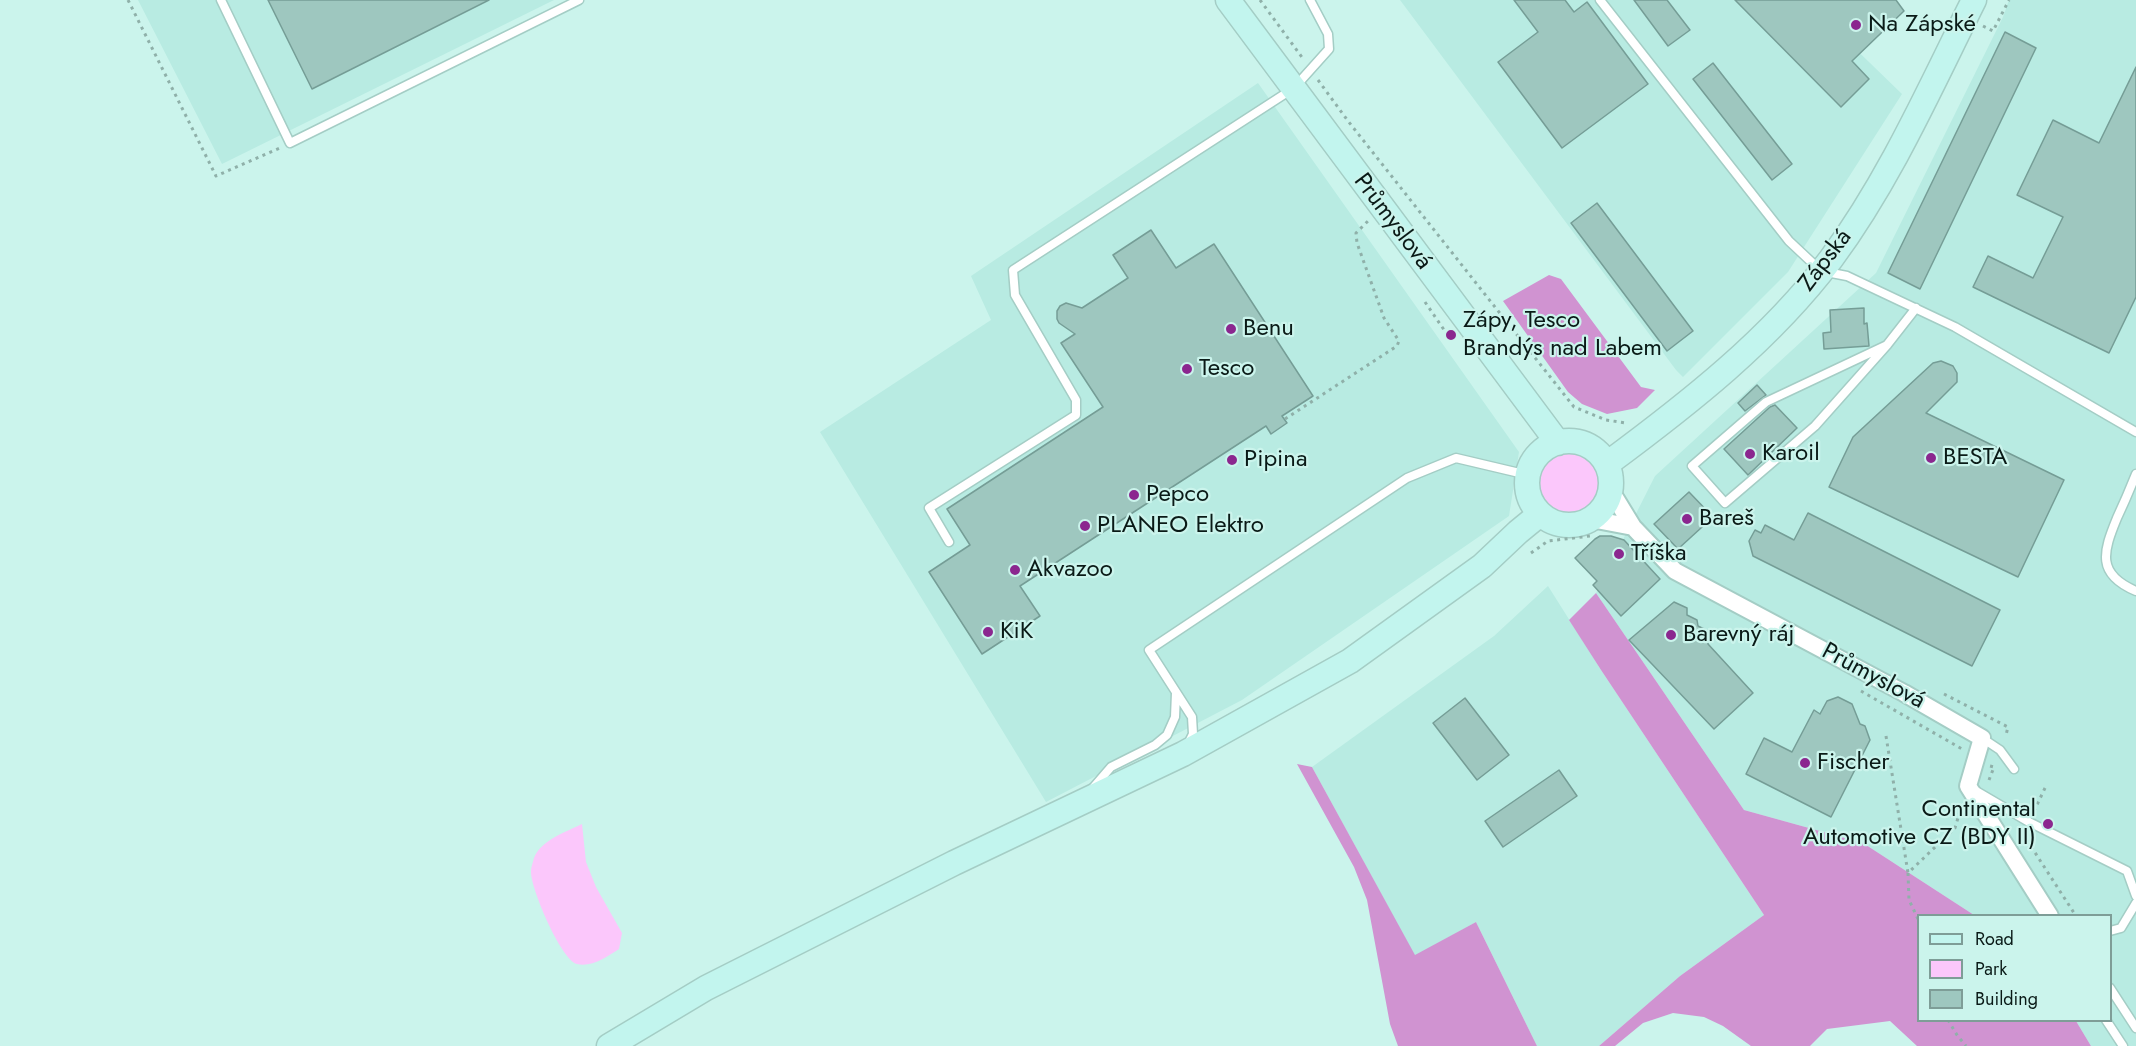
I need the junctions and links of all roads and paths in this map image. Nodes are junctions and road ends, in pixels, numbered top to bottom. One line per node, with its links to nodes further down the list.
1 (128, 0): 14 (path)
2 (221, 0): 14 (lane)
3 (579, 0): 14 (lane)
4 (1228, 0): 13 (main road, Průmyslová)
5 (1260, 0): 12 (path)
6 (1303, 0): 10 (lane)
7 (1600, 0): 16 (lane)
8 (1974, 0): 16 (main road, Zápská)
9 (2009, 0): 11 (path)
10 (1311, 2): 12 (lane)
11 (1981, 25)
12 (1310, 70): 13 (lane); 20 (path)
13 (1294, 88): 22 (main road, Průmyslová); 30 (lane)
14 (290, 143)
15 (1368, 220): 19 (path)
16 (1821, 271): 17 (lane); 23 (main road, Zápská)
17 (1916, 308): 18 (lane); 21 (lane)
18 (1887, 345): 18 (lane)
19 (1285, 419)
20 (1633, 422)
21 (2136, 432)
22 (1558, 443): 23 (main road); 25 (main road)
23 (1607, 464): 26 (main road)
24 (2136, 474): 31 (lane)
25 (1528, 475): 27 (main road); 33 (lane)
26 (1611, 491): 28 (main road); 29 (street, Průmyslová)
27 (1540, 514): 28 (main road); 37 (main road)
28 (1591, 519): 29 (street)
29 (1633, 526): 36 (street, Průmyslová)
30 (949, 542)
31 (2136, 591)
32 (1937, 691): 34 (path)
33 (1176, 692): 37 (lane); 41 (lane)
34 (2006, 735)
35 (1887, 736): 44 (path)
36 (1982, 738): 38 (lane); 39 (street)
37 (1183, 754): 41 (main road)
38 (2014, 769)
39 (1968, 786): 44 (path); 45 (lane); 47 (street)
40 (2046, 786): 42 (path)
41 (1078, 805): 55 (main road)
42 (2031, 817)
43 (2024, 832): 48 (path)
44 (1908, 873): 49 (path)
45 (2136, 896)
46 (2136, 903): 50 (lane)
47 (2049, 914)
48 (2075, 914)
49 (1917, 917)
50 (2112, 930)
51 (2112, 991): 54 (lane)
52 (1949, 1022): 56 (path)
53 (2107, 1022): 57 (lane)
54 (2136, 1028)
55 (609, 1046)
56 (1966, 1046)
57 (2122, 1046)

